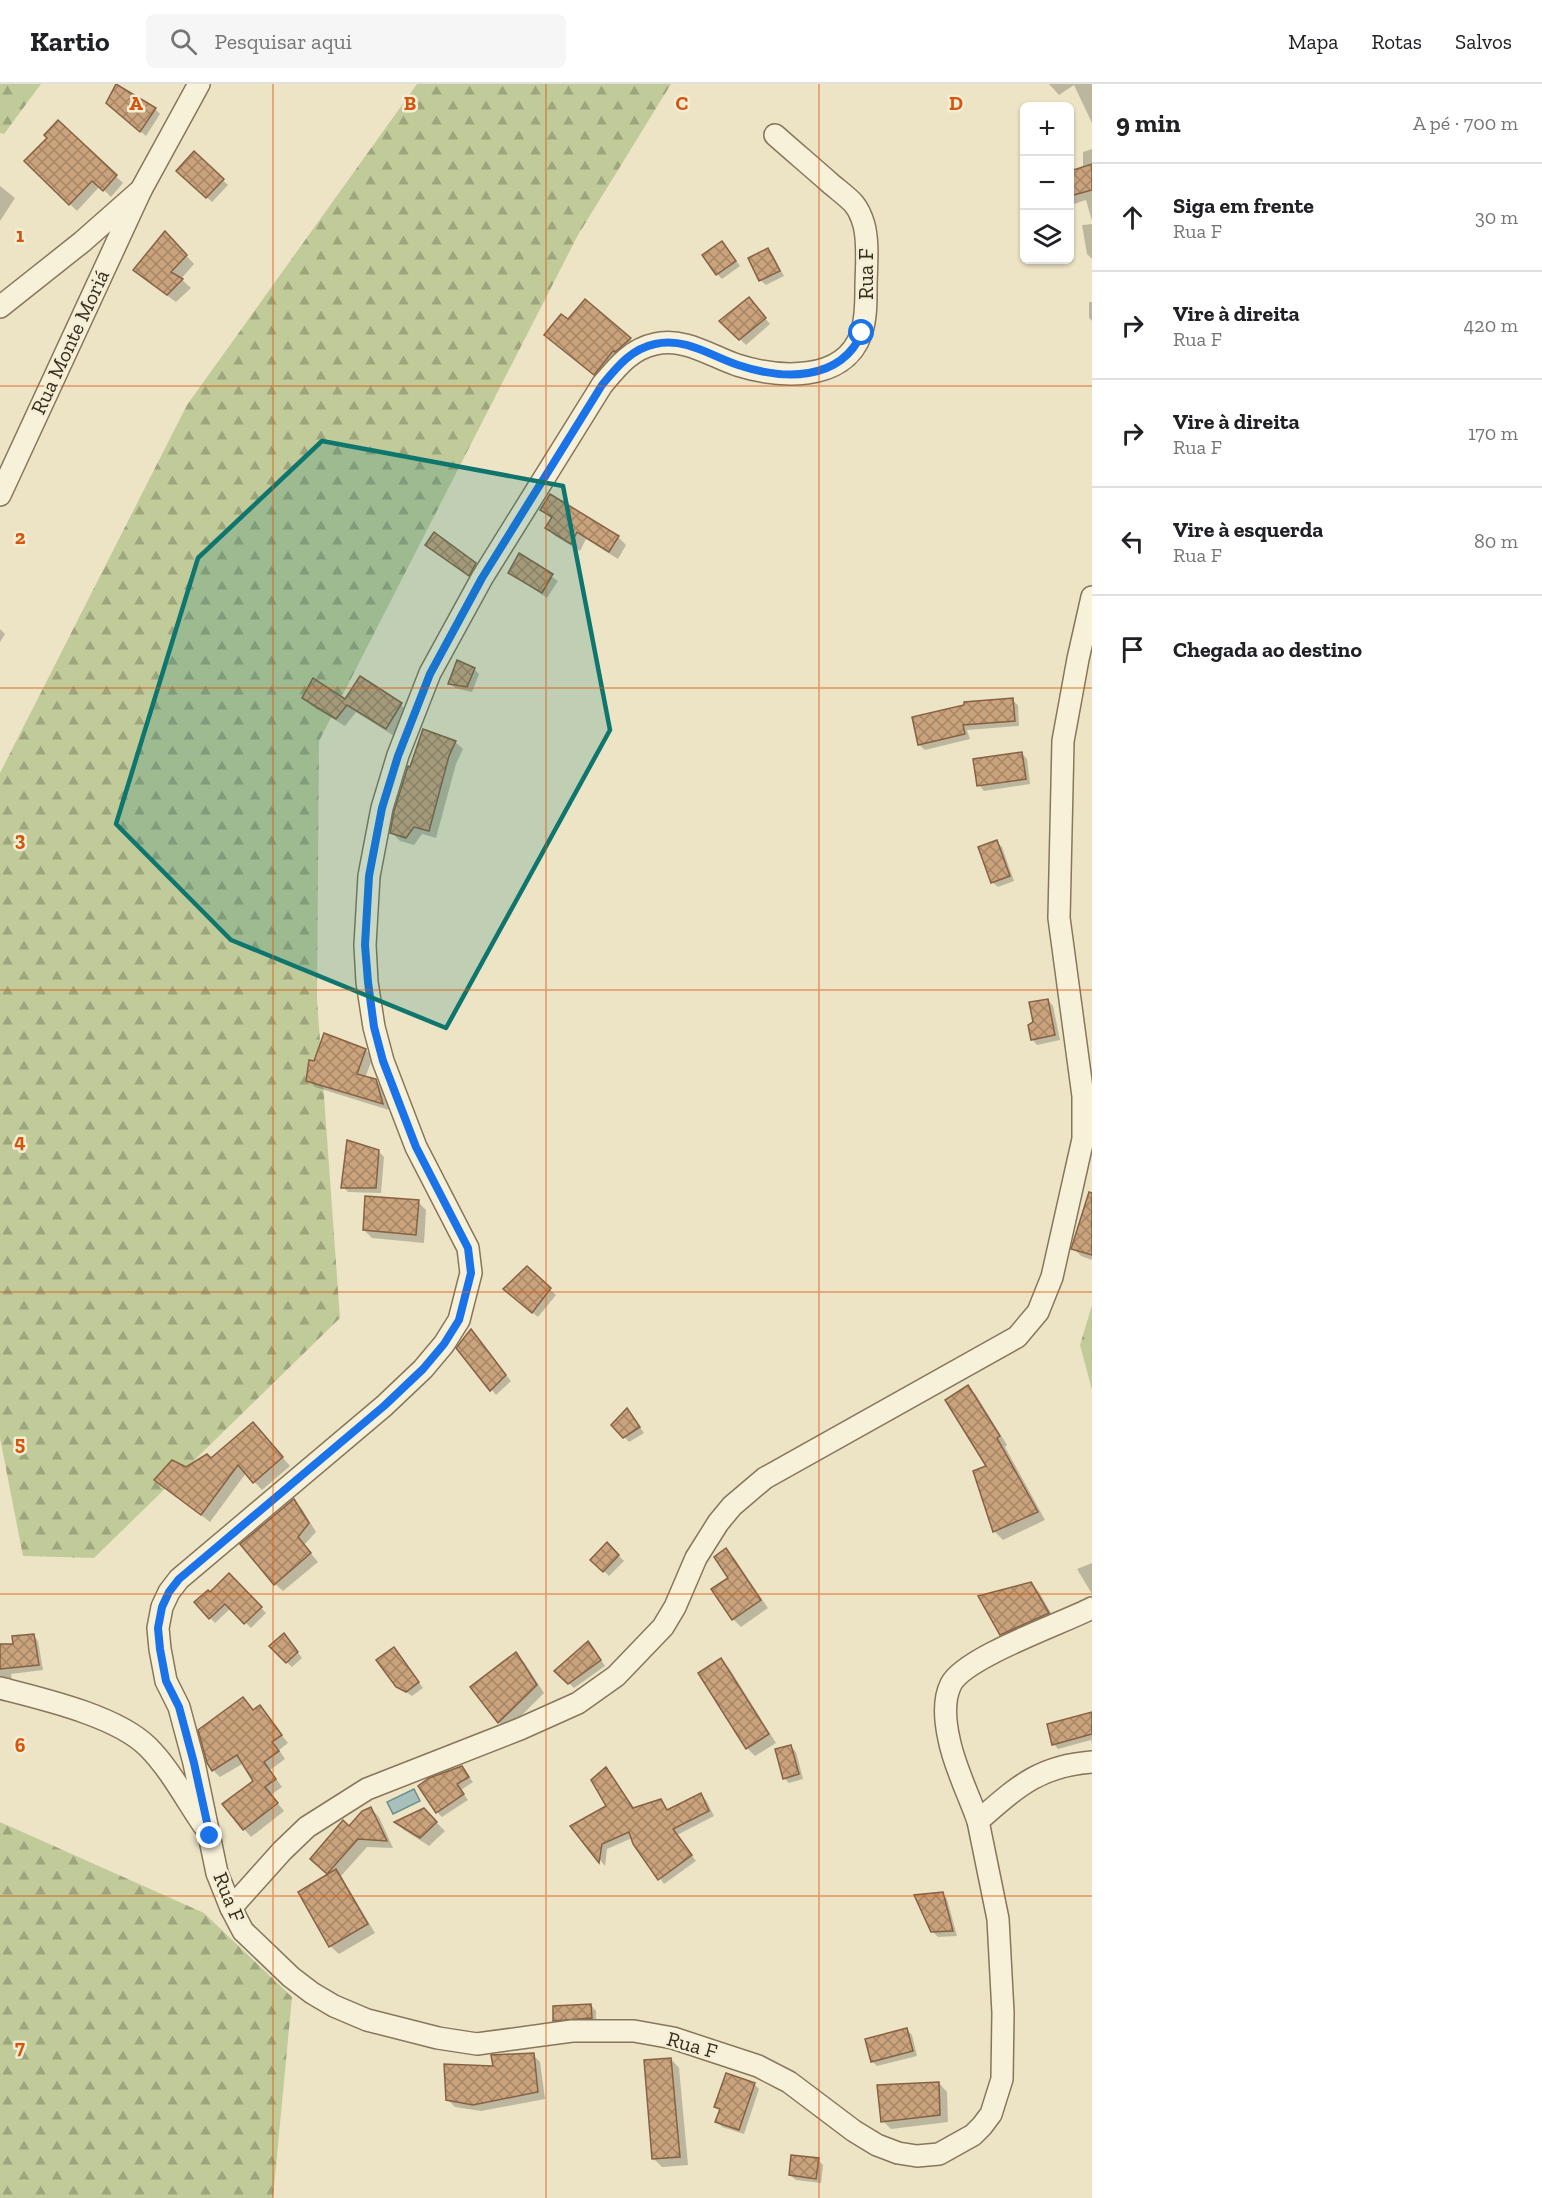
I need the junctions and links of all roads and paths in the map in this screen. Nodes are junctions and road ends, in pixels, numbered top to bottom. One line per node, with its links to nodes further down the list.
1 (199, 84): 3 (street, Rua Monte Moriá)
2 (775, 135): 11 (street, Rua F)
3 (141, 190): 4 (street); 5 (street, Rua Monte Moriá)
4 (0, 307)
5 (0, 495)
6 (1092, 597): 12 (street)
7 (1092, 1608): 10 (street, Rua F)
8 (0, 1688): 11 (street)
9 (1092, 1762): 10 (street)
10 (978, 1821): 12 (street, Rua F)
11 (210, 1836): 12 (street, Rua F)
12 (231, 1908)

